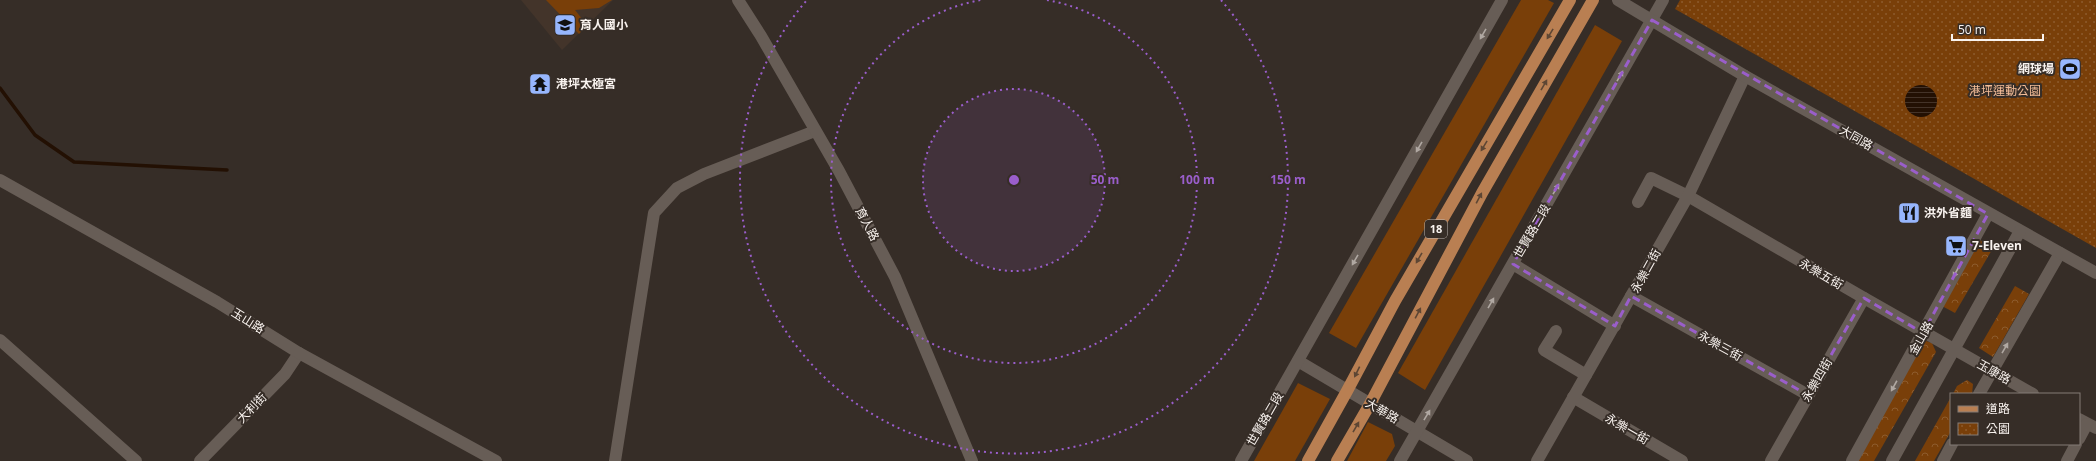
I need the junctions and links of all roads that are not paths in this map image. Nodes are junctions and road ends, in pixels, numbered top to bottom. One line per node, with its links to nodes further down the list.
1 (738, 0): 9 (street, 育人路)
2 (1502, 0): 26 (street, 世賢路二段, one-way to 26)
3 (1570, 0): 29 (main road, 18, one-way to 29)
4 (1593, 0): 34 (main road, 18, one-way to 4)
5 (1618, 0): 7 (street, 大同路)
6 (1663, 0): 7 (street, 世賢路二段)
7 (1652, 20): 8 (street, 大同路); 16 (street, 世賢路二段, one-way to 7)
8 (1745, 76): 11 (street, 永樂二街); 13 (street, 大同路)
9 (815, 131): 43 (street); 44 (street, 育人路)
10 (0, 180): 25 (street, 玉山路)
11 (1688, 196): 12 (street, 永樂五街); 18 (street, 永樂二街); 19 (street, 永樂五街)
12 (1638, 202)
13 (1988, 214): 14 (street, 大同路); 22 (street, 金山路, one-way to 22)
14 (2020, 231): 15 (street, 大同路); 24 (street)
15 (2060, 253): 17 (street, 大同路); 27 (street, one-way to 15)
16 (1513, 264): 20 (street); 36 (street, 世賢路二段, one-way to 16)
17 (2096, 273)
18 (1631, 296): 20 (street, 永樂二街); 32 (street, 永樂三街)
19 (1864, 298): 22 (street, 永樂五街); 32 (street, 永樂四街)
20 (1614, 326): 28 (street, 永樂二街)
21 (1556, 331): 28 (street)
22 (1923, 333): 24 (street, 永樂五街); 53 (street, 金山路, one-way to 53)
23 (0, 340): 40 (street)
24 (1955, 350): 27 (street, 玉康路); 54 (street)
25 (299, 353): 41 (street, 大利街); 42 (street, 玉山路)
26 (1298, 362): 29 (street, 大華路); 45 (street, 世賢路二段)
27 (1992, 371): 30 (street); 31 (street, 玉康路)
28 (1586, 375): 33 (street, 永樂二街)
29 (1347, 391): 34 (street, 大華路); 46 (main road, 18)
30 (1980, 393)
31 (2031, 393)
32 (1808, 395): 52 (street, 永樂四街)
33 (1573, 397): 50 (street, 永樂二街); 51 (street, 永樂一街)
34 (1370, 404): 36 (street, 大華路); 47 (main road, 18, one-way to 34)
35 (2087, 424): 37 (street)
36 (1417, 432): 48 (street, 世賢路二段); 49 (street, 大華路)
37 (2080, 437)
38 (1951, 445): 55 (street)
39 (2075, 445): 56 (street)
40 (136, 461)
41 (200, 461)
42 (496, 461)
43 (615, 461)
44 (972, 461)
45 (1241, 461)
46 (1308, 461)
47 (1337, 461)
48 (1400, 461)
49 (1467, 461)
50 (1537, 461)
51 (1682, 461)
52 (1771, 461)
53 (1852, 461)
54 (1892, 461)
55 (1943, 461)
56 (2067, 461)

